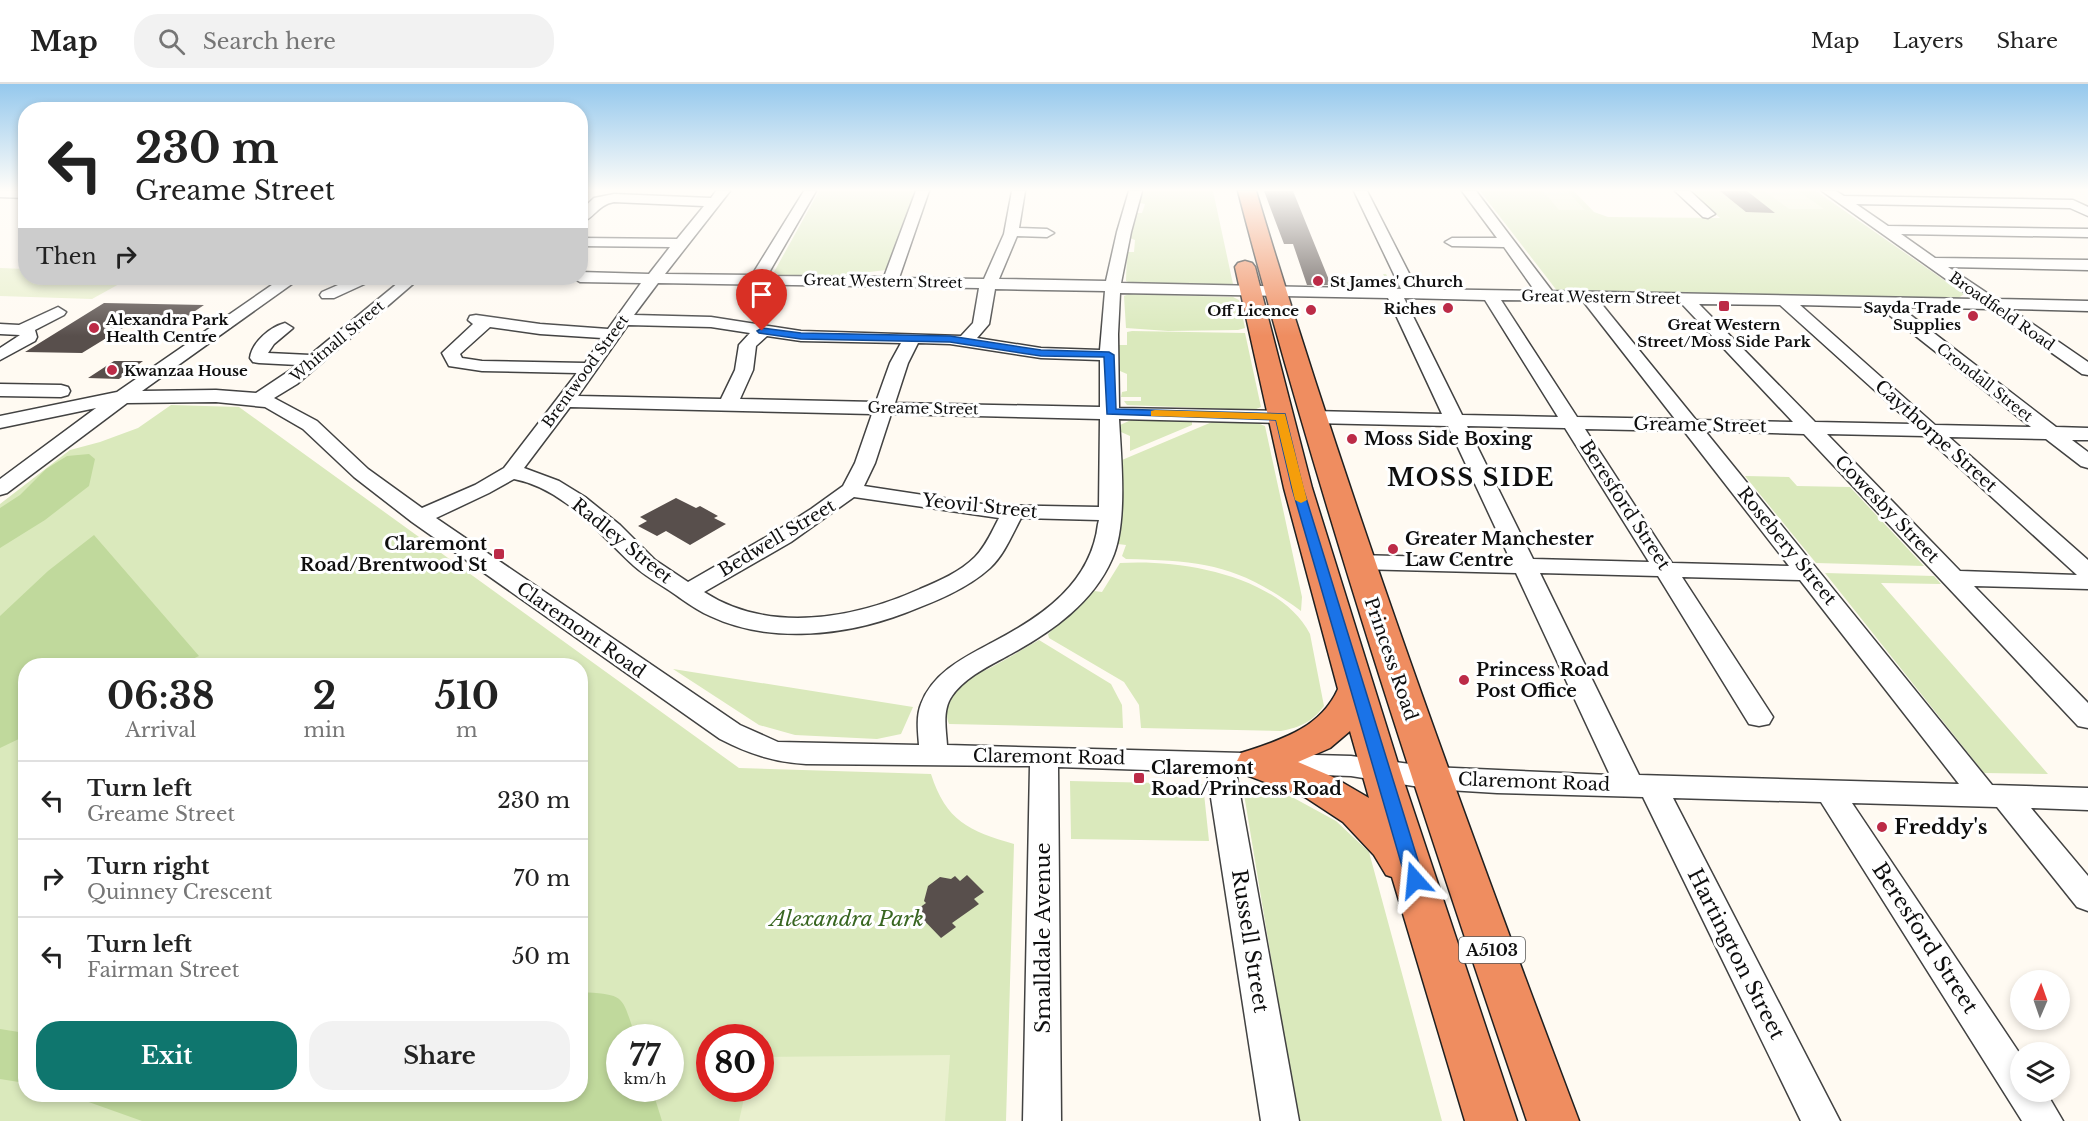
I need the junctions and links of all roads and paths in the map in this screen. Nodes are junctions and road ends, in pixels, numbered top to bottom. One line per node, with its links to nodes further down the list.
1 (685, 239): 13 (street, Brentwood Street)
2 (781, 239): 19 (street)
3 (905, 239): 20 (street)
4 (1008, 239): 21 (street)
5 (1122, 239): 25 (street)
6 (1254, 239): 26 (highway, Princess Road / A5103)
7 (1381, 239): 27 (street, Hartington Street)
8 (1479, 239): 12 (street)
9 (1505, 239): 30 (street)
10 (1899, 239): 15 (street, Broadfield Road)
11 (588, 242): 13 (street)
12 (1452, 242)
13 (682, 243): 18 (street, Brentwood Street)
14 (1241, 251): 26 (highway, Princess Road / A5103)
15 (1932, 262): 16 (street); 35 (street, Broadfield Road)
16 (2088, 264)
17 (588, 277): 18 (street, Great Western Street)
18 (654, 278): 19 (street, Great Western Street); 38 (street, Brentwood Street)
19 (757, 280): 20 (street, Great Western Street)
20 (890, 281): 21 (street, Great Western Street)
21 (989, 283): 25 (street, Great Western Street); 43 (street)
22 (281, 285): 51 (street)
23 (351, 285): 29 (street)
24 (404, 285): 46 (street, Whitnall Street)
25 (1113, 287): 26 (street, Great Western Street); 45 (street)
26 (1262, 291): 27 (street, Great Western Street); 58 (highway, Princess Road / A5103)
27 (1403, 294): 28 (street, Great Western Street); 59 (street, Hartington Street)
28 (1490, 295): 30 (street, Great Western Street); 61 (street, Beresford Street)
29 (328, 296)
30 (1547, 296): 31 (street, Great Western Street)
31 (1588, 297): 32 (street, Great Western Street); 62 (street, Rosebery Street)
32 (1686, 298): 33 (street, Great Western Street); 63 (street, Cowesby Street)
33 (1784, 300): 34 (street, Great Western Street); 65 (street, Caythorpe Street)
34 (1882, 302): 35 (street, Great Western Street); 66 (street, Crondall Street)
35 (1993, 304): 36 (street, Great Western Street); 48 (street, Broadfield Road)
36 (2088, 306)
37 (58, 312): 40 (street)
38 (618, 327): 41 (street); 47 (street, Brentwood Street); 47 (street)
39 (285, 328): 46 (street)
40 (12, 330): 44 (street)
41 (762, 331): 42 (street); 54 (street)
42 (911, 338): 43 (street); 55 (street, Bedwell Street)
43 (965, 341): 45 (street)
44 (0, 355)
45 (1109, 355): 56 (street)
46 (314, 361): 52 (street, Whitnall Street)
47 (590, 368): 53 (street, Brentwood Street)
48 (2088, 370)
49 (0, 390): 50 (street)
50 (61, 391)
51 (121, 397): 52 (street, Claremont Road); 57 (street); 64 (street)
52 (259, 399): 74 (street, Claremont Road)
53 (565, 401): 54 (street, Greame Street); 69 (street, Brentwood Street)
54 (728, 405): 55 (street, Greame Street)
55 (884, 408): 56 (street, Greame Street); 71 (street, Bedwell Street)
56 (1111, 412): 58 (street, Greame Street); 73 (street)
57 (36, 414): 60 (street); 64 (street)
58 (1296, 417): 59 (street, Greame Street); 75 (highway, Princess Road / A5103); 83 (highway, Princess Road / A5103)
59 (1455, 421): 61 (street, Greame Street); 76 (street, Hartington Street)
60 (0, 422)
61 (1572, 423): 62 (street, Greame Street); 77 (street, Beresford Street)
62 (1689, 425): 63 (street, Greame Street); 79 (street, Rosebery Street)
63 (1809, 428): 65 (street, Greame Street); 80 (street, Cowesby Street)
64 (76, 430): 70 (street)
65 (1930, 430): 66 (street, Greame Street); 78 (street, Caythorpe Street)
66 (2050, 433): 67 (street, Greame Street); 68 (street, Crondall Street)
67 (2088, 434)
68 (2088, 462)
69 (511, 472): 74 (street, Brentwood Street); 82 (street, Radley Street)
70 (0, 489)
71 (850, 490): 72 (street, Yeovil Street); 82 (street, Bedwell Street)
72 (1013, 512): 73 (street, Yeovil Street); 82 (street, Radley Street)
73 (1110, 514): 86 (street)
74 (420, 517): 86 (street, Claremont Road)
75 (1357, 562): 76 (street); 90 (highway, Princess Road / A5103)
76 (1524, 567): 77 (street); 91 (street, Hartington Street)
77 (1667, 570): 79 (street); 84 (street, Beresford Street)
78 (2088, 572)
79 (1809, 573): 93 (street, Rosebery Street)
80 (1953, 578): 81 (street); 85 (street, Cowesby Street)
81 (2088, 582)
82 (687, 592)
83 (1357, 688): 88 (highway); 89 (highway, Princess Road / A5103)
84 (1759, 717)
85 (2088, 720)
86 (934, 755): 87 (street, Claremont Road)
87 (1044, 756): 88 (street, Claremont Road); 99 (street, Smalldale Avenue)
88 (1238, 763): 89 (street, Claremont Road); 96 (highway); 100 (street, Russell Street)
89 (1380, 770): 90 (street, Claremont Road); 96 (highway, Princess Road / A5103)
90 (1432, 778): 91 (street, Claremont Road); 102 (highway, Princess Road / A5103)
91 (1641, 786): 92 (street, Claremont Road); 103 (street, Hartington Street)
92 (1829, 791): 93 (street, Claremont Road); 97 (street, Beresford Street)
93 (1994, 796): 94 (street, Claremont Road); 95 (street, Rosebery Street)
94 (2088, 799)
95 (2088, 898)
96 (1427, 918): 101 (highway, Princess Road / A5103)
97 (2010, 1070)
98 (2032, 1102): 104 (street)
99 (1042, 1121)
100 (1280, 1121)
101 (1491, 1121)
102 (1553, 1121)
103 (1821, 1121)
104 (2044, 1121)

